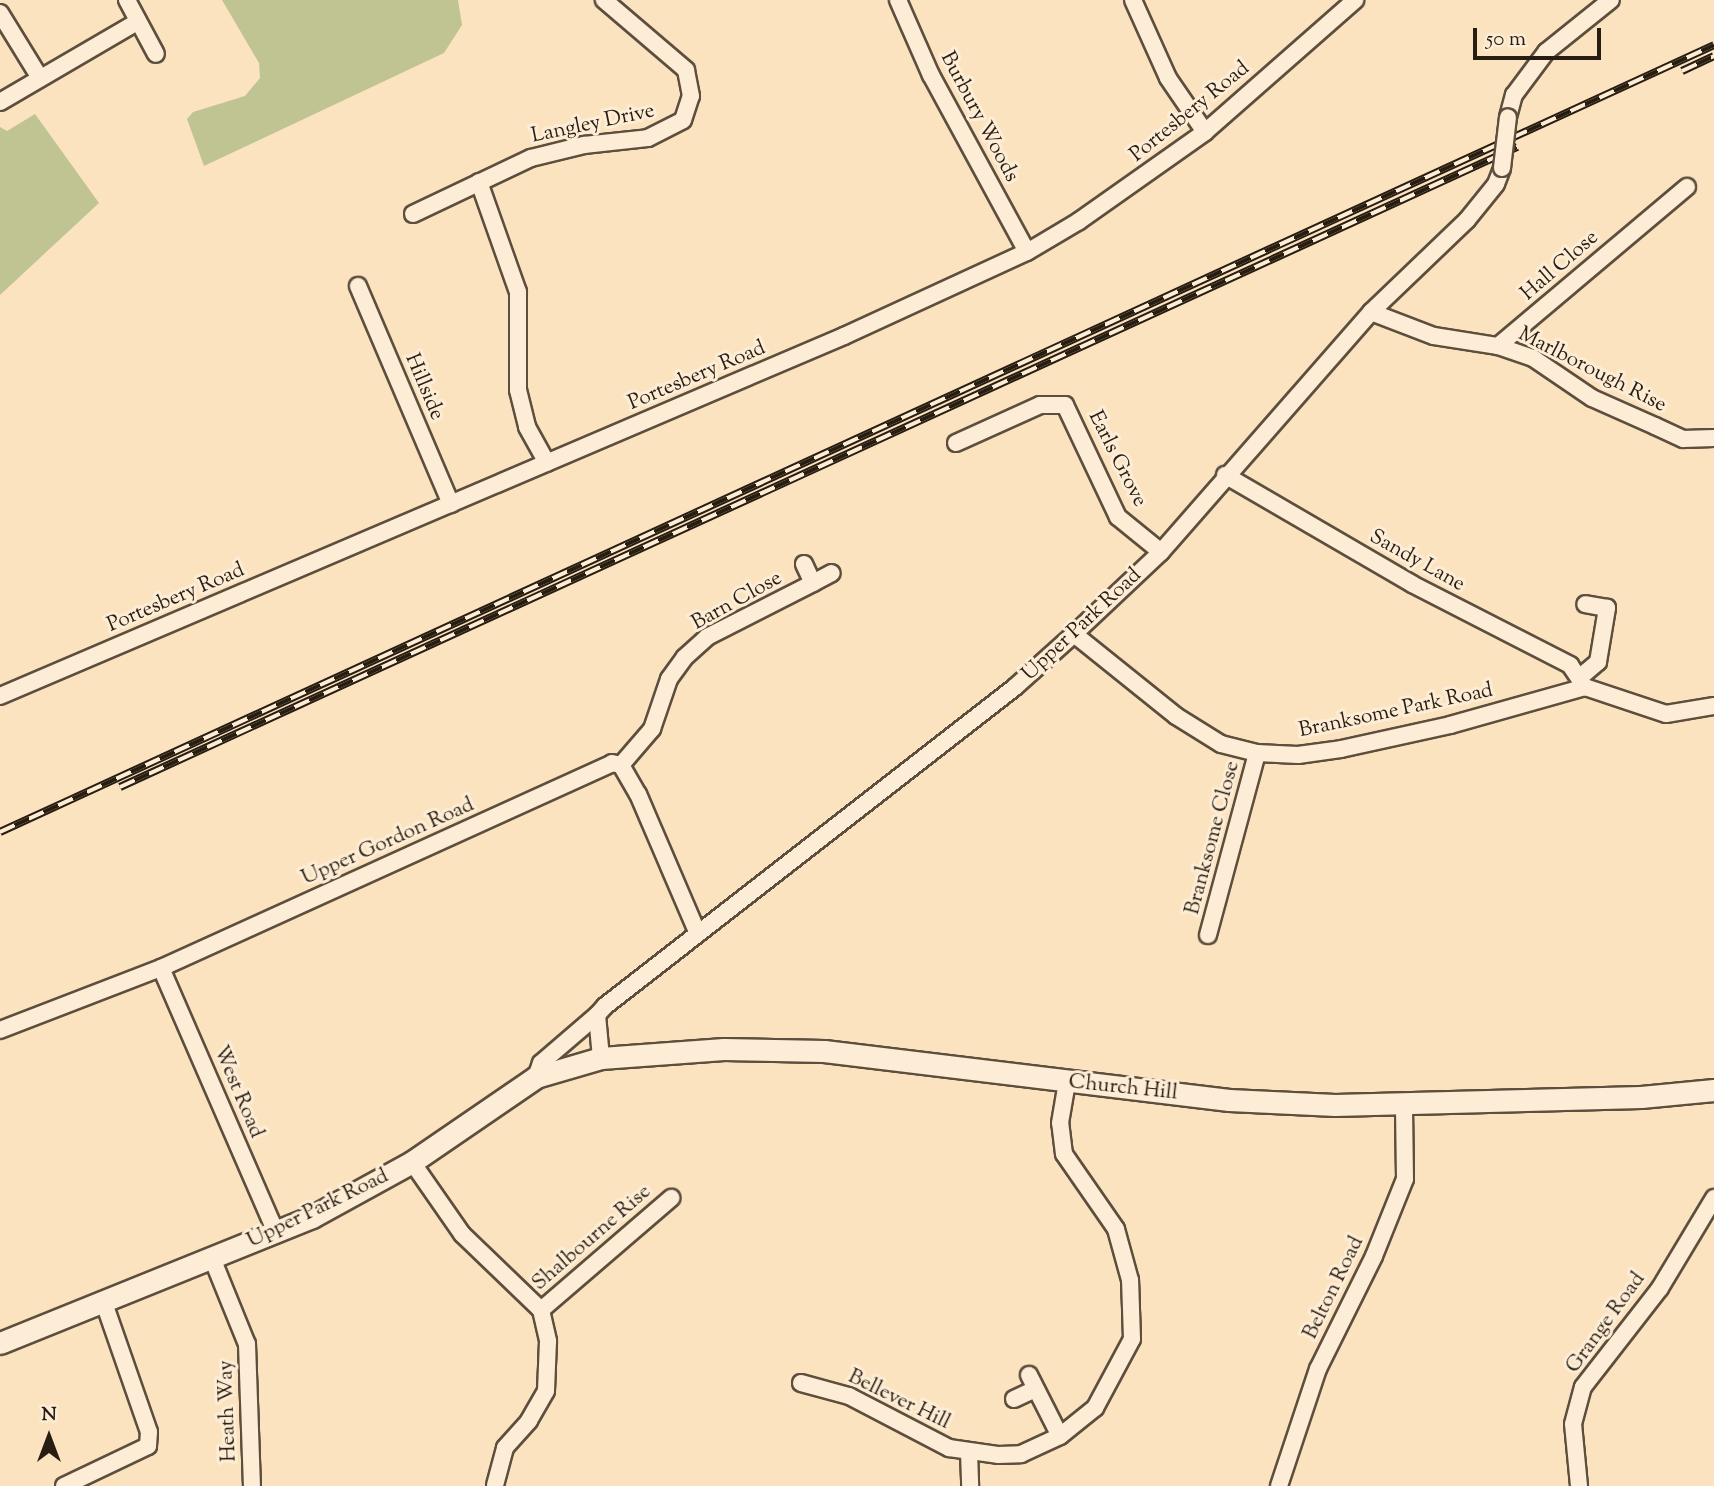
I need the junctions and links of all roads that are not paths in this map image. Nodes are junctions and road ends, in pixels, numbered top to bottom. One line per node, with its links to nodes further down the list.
1 (127, 0): 8 (street)
2 (604, 0): 13 (street, Langley Drive)
3 (898, 0): 16 (street, Burbury Woods)
4 (1133, 0): 12 (street)
5 (1356, 0): 12 (street, Portesbery Road)
6 (1611, 0): 18 (street, Upper Park Road, bridge)
7 (0, 13): 10 (street)
8 (135, 23): 9 (street); 10 (street)
9 (156, 54)
10 (40, 78): 11 (street)
11 (0, 102)
12 (1205, 132): 16 (street, Portesbery Road)
13 (479, 182): 15 (street, Langley Drive); 22 (street)
14 (1687, 187): 19 (street, Hall Close)
15 (413, 214)
16 (1027, 252): 22 (street, Portesbery Road)
17 (358, 286): 24 (street, Hillside)
18 (1371, 312): 19 (street, Marlborough Rise); 23 (street, Upper Park Road)
19 (1498, 346): 20 (street, Marlborough Rise)
20 (1714, 438)
21 (956, 443): 25 (street, Earls Grove)
22 (547, 463): 24 (street, Portesbery Road)
23 (1225, 475): 25 (street, Upper Park Road); 31 (street, Sandy Lane)
24 (451, 503): 32 (street, Portesbery Road)
25 (1161, 552): 30 (street, Upper Park Road)
26 (804, 564): 28 (street, Barn Close)
27 (832, 573): 28 (street, Barn Close)
28 (813, 583): 35 (street, Barn Close)
29 (1586, 604): 31 (street)
30 (1074, 634): 34 (street, Branksome Park Road); 36 (street, Upper Park Road)
31 (1582, 682): 33 (street); 34 (street, Branksome Park Road)
32 (0, 696)
33 (1714, 706)
34 (1257, 753): 37 (street, Branksome Close)
35 (621, 765): 36 (street); 38 (street, Upper Gordon Road)
36 (698, 934): 39 (street, Upper Park Road)
37 (1208, 935)
38 (161, 968): 40 (street, Upper Gordon Road); 49 (street, West Road)
39 (597, 1015): 41 (street); 42 (street, Upper Park Road)
40 (0, 1030)
41 (601, 1058): 42 (street, Church Hill); 43 (street, Church Hill)
42 (536, 1077): 46 (street, Upper Park Road)
43 (1067, 1082): 45 (street, Church Hill); 56 (street, Bellever Hill)
44 (1714, 1090): 45 (street, Church Hill)
45 (1404, 1104): 62 (street, Belton Road)
46 (412, 1162): 49 (street, Upper Park Road); 52 (street, Shalbourne Rise)
47 (671, 1198): 52 (street, Shalbourne Rise)
48 (1714, 1198): 63 (street, Grange Road)
49 (276, 1233): 50 (street, Upper Park Road)
50 (212, 1258): 51 (street, Upper Park Road); 59 (street, Heath Way)
51 (103, 1300): 53 (street, Upper Park Road); 58 (street)
52 (541, 1310): 60 (street, Shalbourne Rise)
53 (0, 1343)
54 (801, 1382): 57 (street, Bellever Hill)
55 (1014, 1399): 56 (street)
56 (1060, 1436): 57 (street, Bellever Hill)
57 (969, 1452): 61 (street)
58 (64, 1486)
59 (253, 1486)
60 (495, 1486)
61 (970, 1486)
62 (1279, 1486)
63 (1578, 1486)

